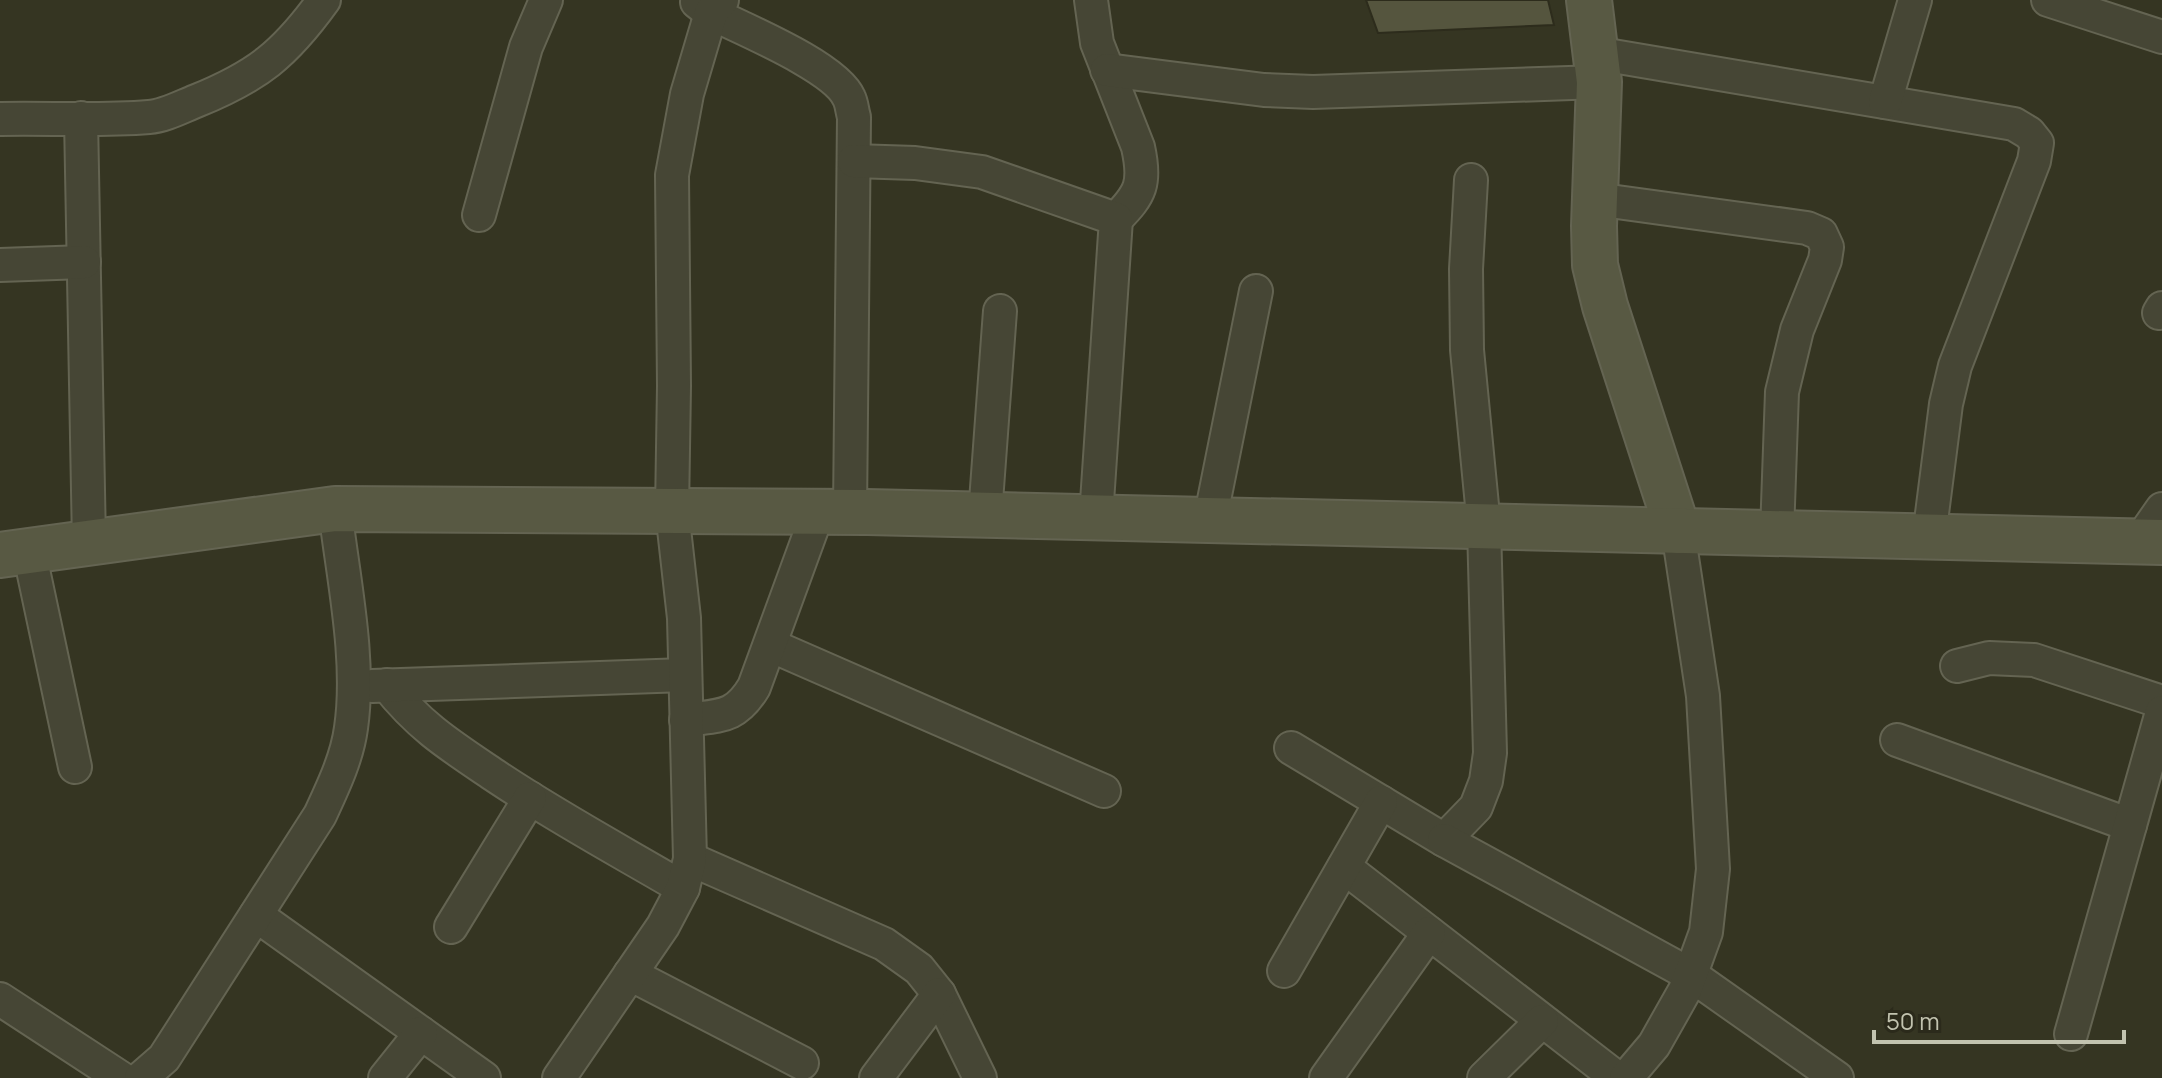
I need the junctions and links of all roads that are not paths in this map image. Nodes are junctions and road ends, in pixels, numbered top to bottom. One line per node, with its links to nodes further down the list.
1 (324, 0): 12 (street)
2 (546, 0): 17 (street)
3 (1091, 0): 10 (street)
4 (1589, 0): 9 (street)
5 (1915, 0): 11 (street)
6 (2048, 0): 8 (street)
7 (709, 4): 14 (street); 24 (street)
8 (2162, 37)
9 (1597, 68): 10 (street); 11 (street); 16 (street)
10 (1107, 70): 18 (street)
11 (1885, 102): 33 (street)
12 (81, 118): 13 (street); 19 (street)
13 (0, 119)
14 (854, 161): 18 (street); 25 (street)
15 (1471, 180): 29 (street)
16 (1595, 199): 30 (street); 32 (street)
17 (479, 215)
18 (1116, 219): 27 (street)
19 (84, 262): 20 (street); 34 (street)
20 (0, 265)
21 (1256, 291): 28 (street)
22 (1000, 311): 26 (street)
23 (335, 509): 24 (street); 34 (street); 40 (street)
24 (672, 511): 25 (street); 38 (street)
25 (834, 512): 26 (street); 36 (street)
26 (985, 515): 27 (street)
27 (1096, 517): 28 (street)
28 (1210, 520): 29 (street)
29 (1484, 526): 30 (street); 51 (street)
30 (1678, 531): 32 (street); 59 (street)
31 (2154, 531): 33 (street)
32 (1777, 533): 33 (street)
33 (1929, 537)
34 (89, 543): 35 (street)
35 (14, 553): 46 (street)
36 (770, 645): 42 (street); 47 (street)
37 (1957, 666): 41 (street)
38 (685, 675): 39 (street); 42 (street)
39 (387, 685): 40 (street); 48 (street)
40 (353, 686): 54 (street)
41 (2162, 702)
42 (686, 720): 53 (street)
43 (2159, 732): 50 (street)
44 (1897, 740): 50 (street)
45 (1291, 748): 49 (street)
46 (75, 767)
47 (1104, 791)
48 (530, 798): 53 (street); 55 (street)
49 (1381, 802): 51 (street); 52 (street)
50 (2130, 825): 64 (street)
51 (1444, 840): 59 (street)
52 (1344, 867): 56 (street); 57 (street)
53 (687, 874): 58 (street); 60 (street)
54 (256, 915): 63 (street); 67 (street)
55 (451, 927)
56 (1429, 933): 62 (street); 73 (street)
57 (1284, 971)
58 (630, 974): 65 (street); 70 (street)
59 (1691, 975): 76 (street); 77 (street)
60 (939, 994): 71 (street); 72 (street)
61 (0, 999): 66 (street)
62 (1542, 1021): 74 (street); 75 (street)
63 (421, 1033): 68 (street); 69 (street)
64 (2071, 1034)
65 (802, 1063)
66 (121, 1078)
67 (141, 1078)
68 (385, 1078)
69 (484, 1078)
70 (559, 1078)
71 (876, 1078)
72 (980, 1078)
73 (1326, 1078)
74 (1484, 1078)
75 (1617, 1078)
76 (1626, 1078)
77 (1837, 1078)

